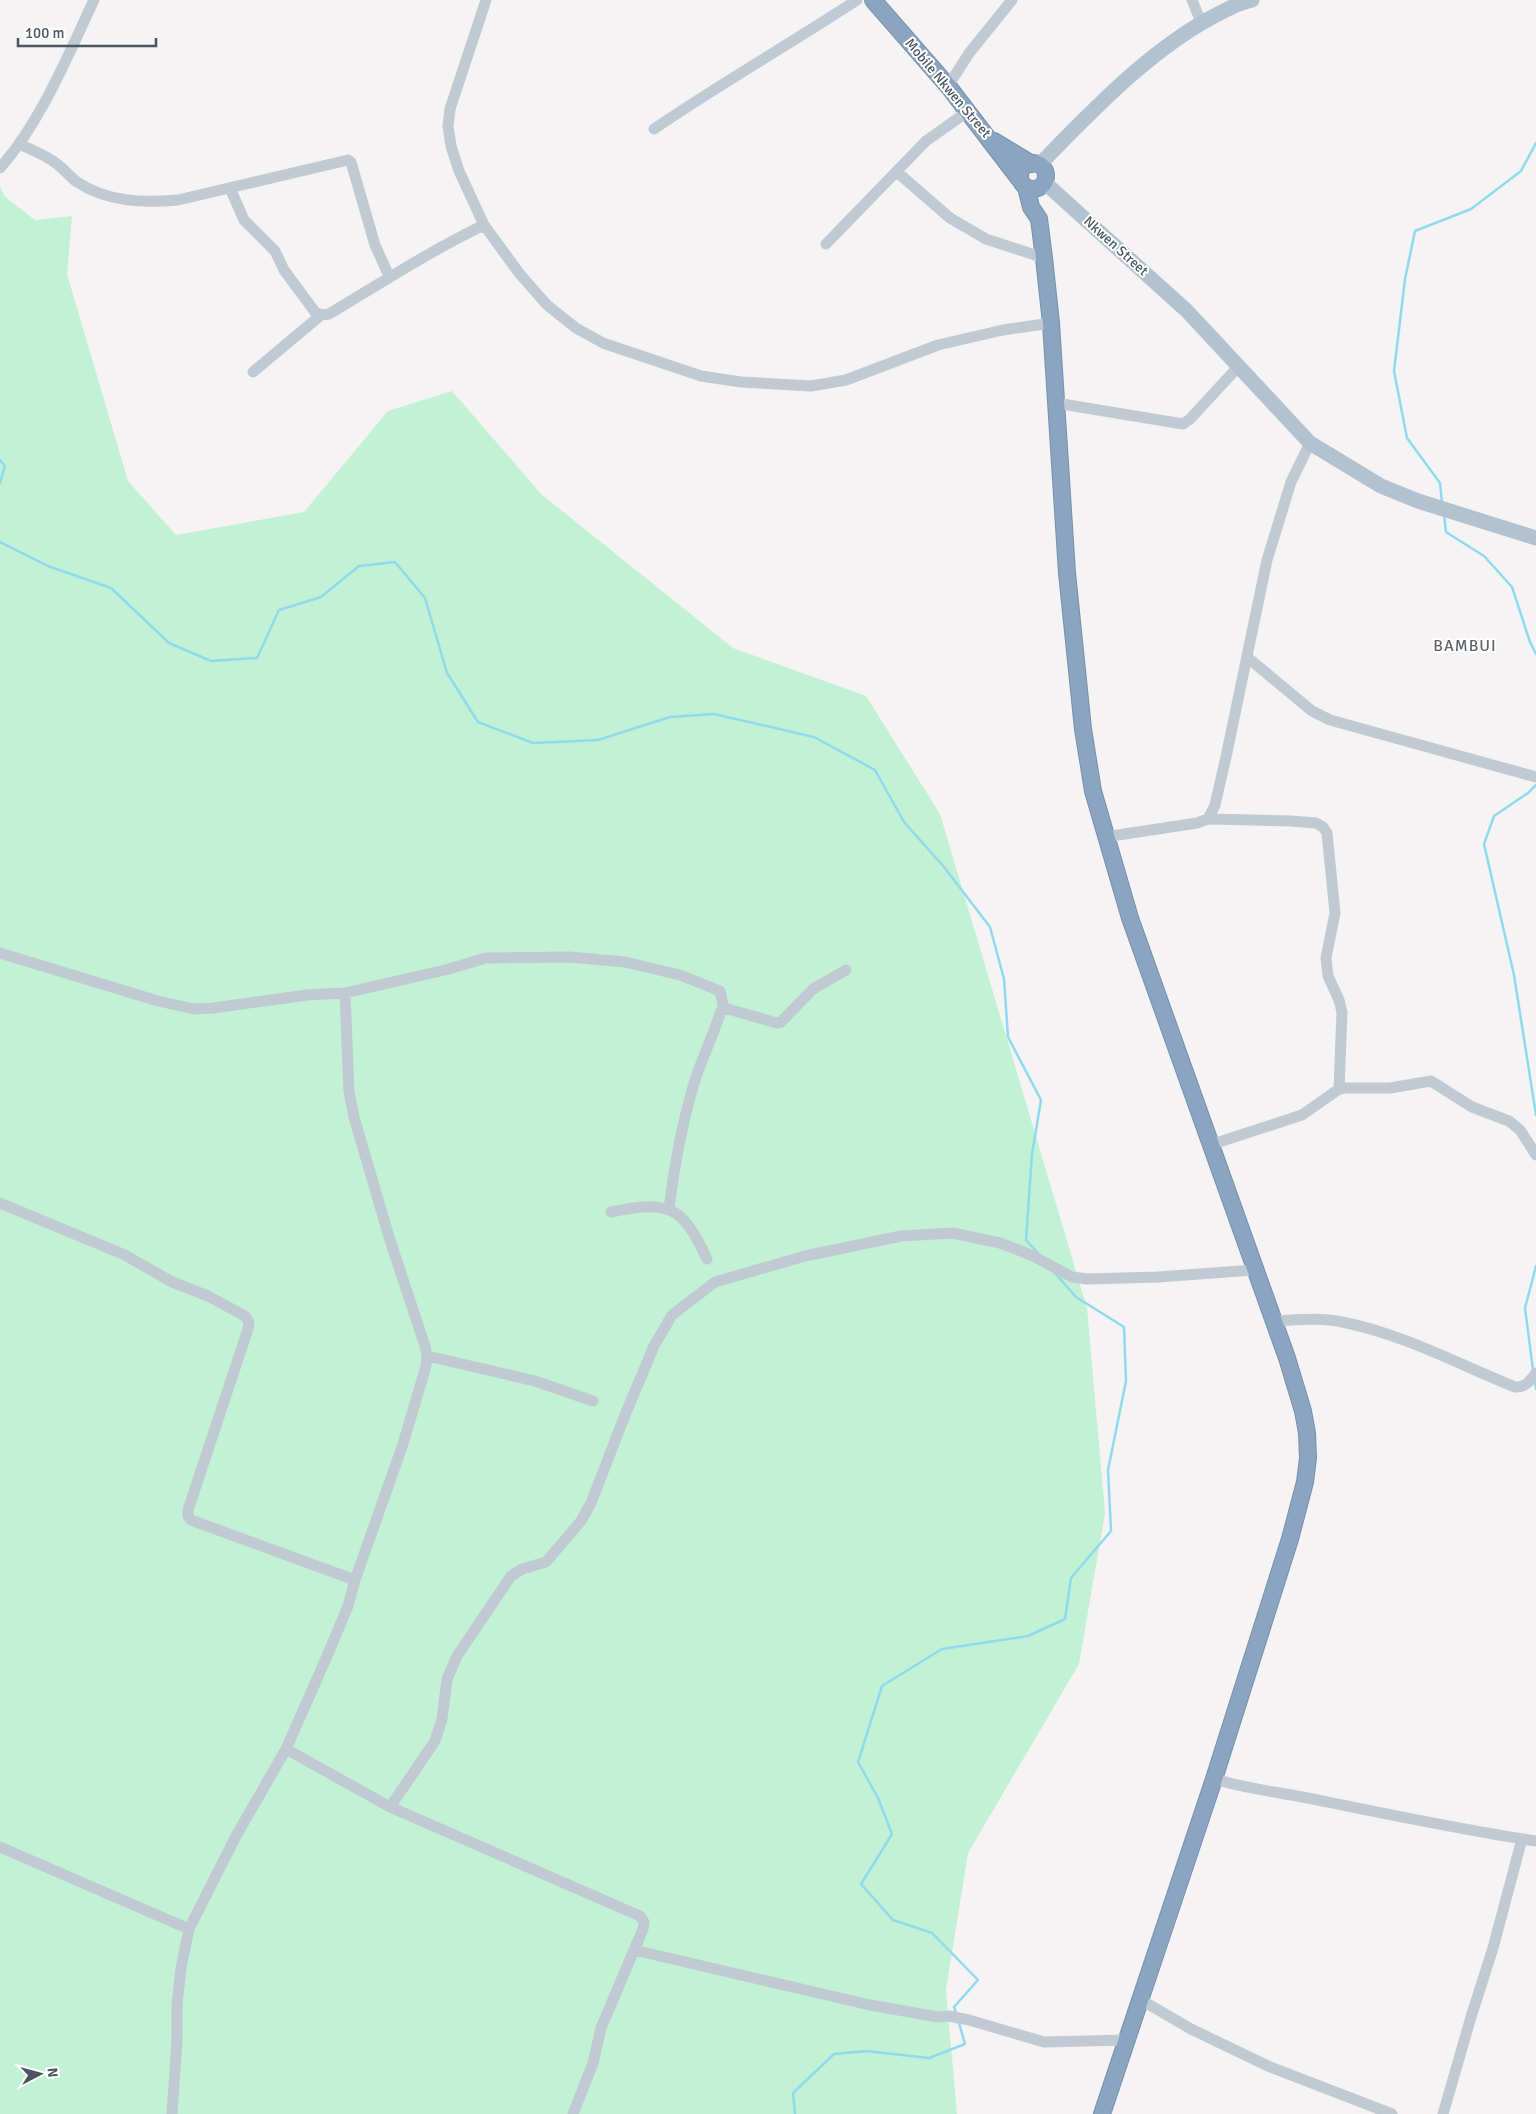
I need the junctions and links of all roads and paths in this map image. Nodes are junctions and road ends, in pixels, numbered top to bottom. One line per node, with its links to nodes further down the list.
1 (94, 0): 13 (street)
2 (486, 0): 19 (street)
3 (857, 0): 11 (street)
4 (873, 0): 9 (highway, Mobile Nkwen Street)
5 (1012, 0): 9 (street)
6 (1192, 0): 8 (street)
7 (1252, 0): 8 (main road)
8 (1201, 22): 14 (main road)
9 (948, 86): 10 (highway, Mobile Nkwen Street)
10 (968, 112): 12 (highway, Mobile Nkwen Street); 16 (street)
11 (654, 129)
12 (988, 138): 14 (highway, Mobile Nkwen Street); 17 (highway)
13 (19, 144): 15 (street); 18 (street)
14 (1036, 165): 17 (highway); 17 (highway)
15 (0, 168)
16 (897, 172): 20 (street); 21 (street)
17 (1033, 184): 21 (highway); 25 (main road, Nkwen Street)
18 (230, 188): 22 (street); 23 (street)
19 (484, 225): 22 (street); 24 (street)
20 (826, 244)
21 (1044, 258): 24 (highway)
22 (389, 276): 23 (street)
23 (321, 315): 26 (street)
24 (1050, 323): 27 (highway)
25 (1239, 366): 27 (street); 28 (main road, Nkwen Street)
26 (254, 372)
27 (1056, 403): 33 (highway)
28 (1310, 443): 29 (main road, Nkwen Street); 30 (street)
29 (1536, 538)
30 (1247, 657): 31 (street); 32 (street)
31 (1536, 777)
32 (1208, 819): 33 (street); 38 (street)
33 (1105, 837): 39 (highway)
34 (0, 953): 36 (street)
35 (846, 970): 37 (street)
36 (345, 993): 37 (street); 47 (street)
37 (724, 1009): 42 (street)
38 (1339, 1089): 39 (street); 40 (street)
39 (1210, 1145): 45 (highway)
40 (1536, 1155)
41 (0, 1203): 50 (street)
42 (669, 1208): 43 (street); 44 (street)
43 (611, 1212)
44 (707, 1259)
45 (1254, 1270): 46 (highway); 53 (street)
46 (1273, 1321): 48 (street); 52 (highway)
47 (428, 1356): 49 (street); 50 (street)
48 (1536, 1373)
49 (593, 1401)
50 (355, 1580): 51 (street)
51 (286, 1750): 53 (street); 57 (street)
52 (1214, 1779): 54 (street); 59 (highway)
53 (390, 1807): 58 (street)
54 (1522, 1839): 55 (street); 65 (street)
55 (1536, 1841)
56 (0, 1847): 57 (street)
57 (189, 1929): 61 (street)
58 (634, 1950): 60 (street); 62 (street)
59 (1141, 2000): 60 (highway); 64 (street)
60 (1127, 2040): 63 (highway)
61 (172, 2114)
62 (573, 2114)
63 (1102, 2114)
64 (1392, 2114)
65 (1443, 2114)

